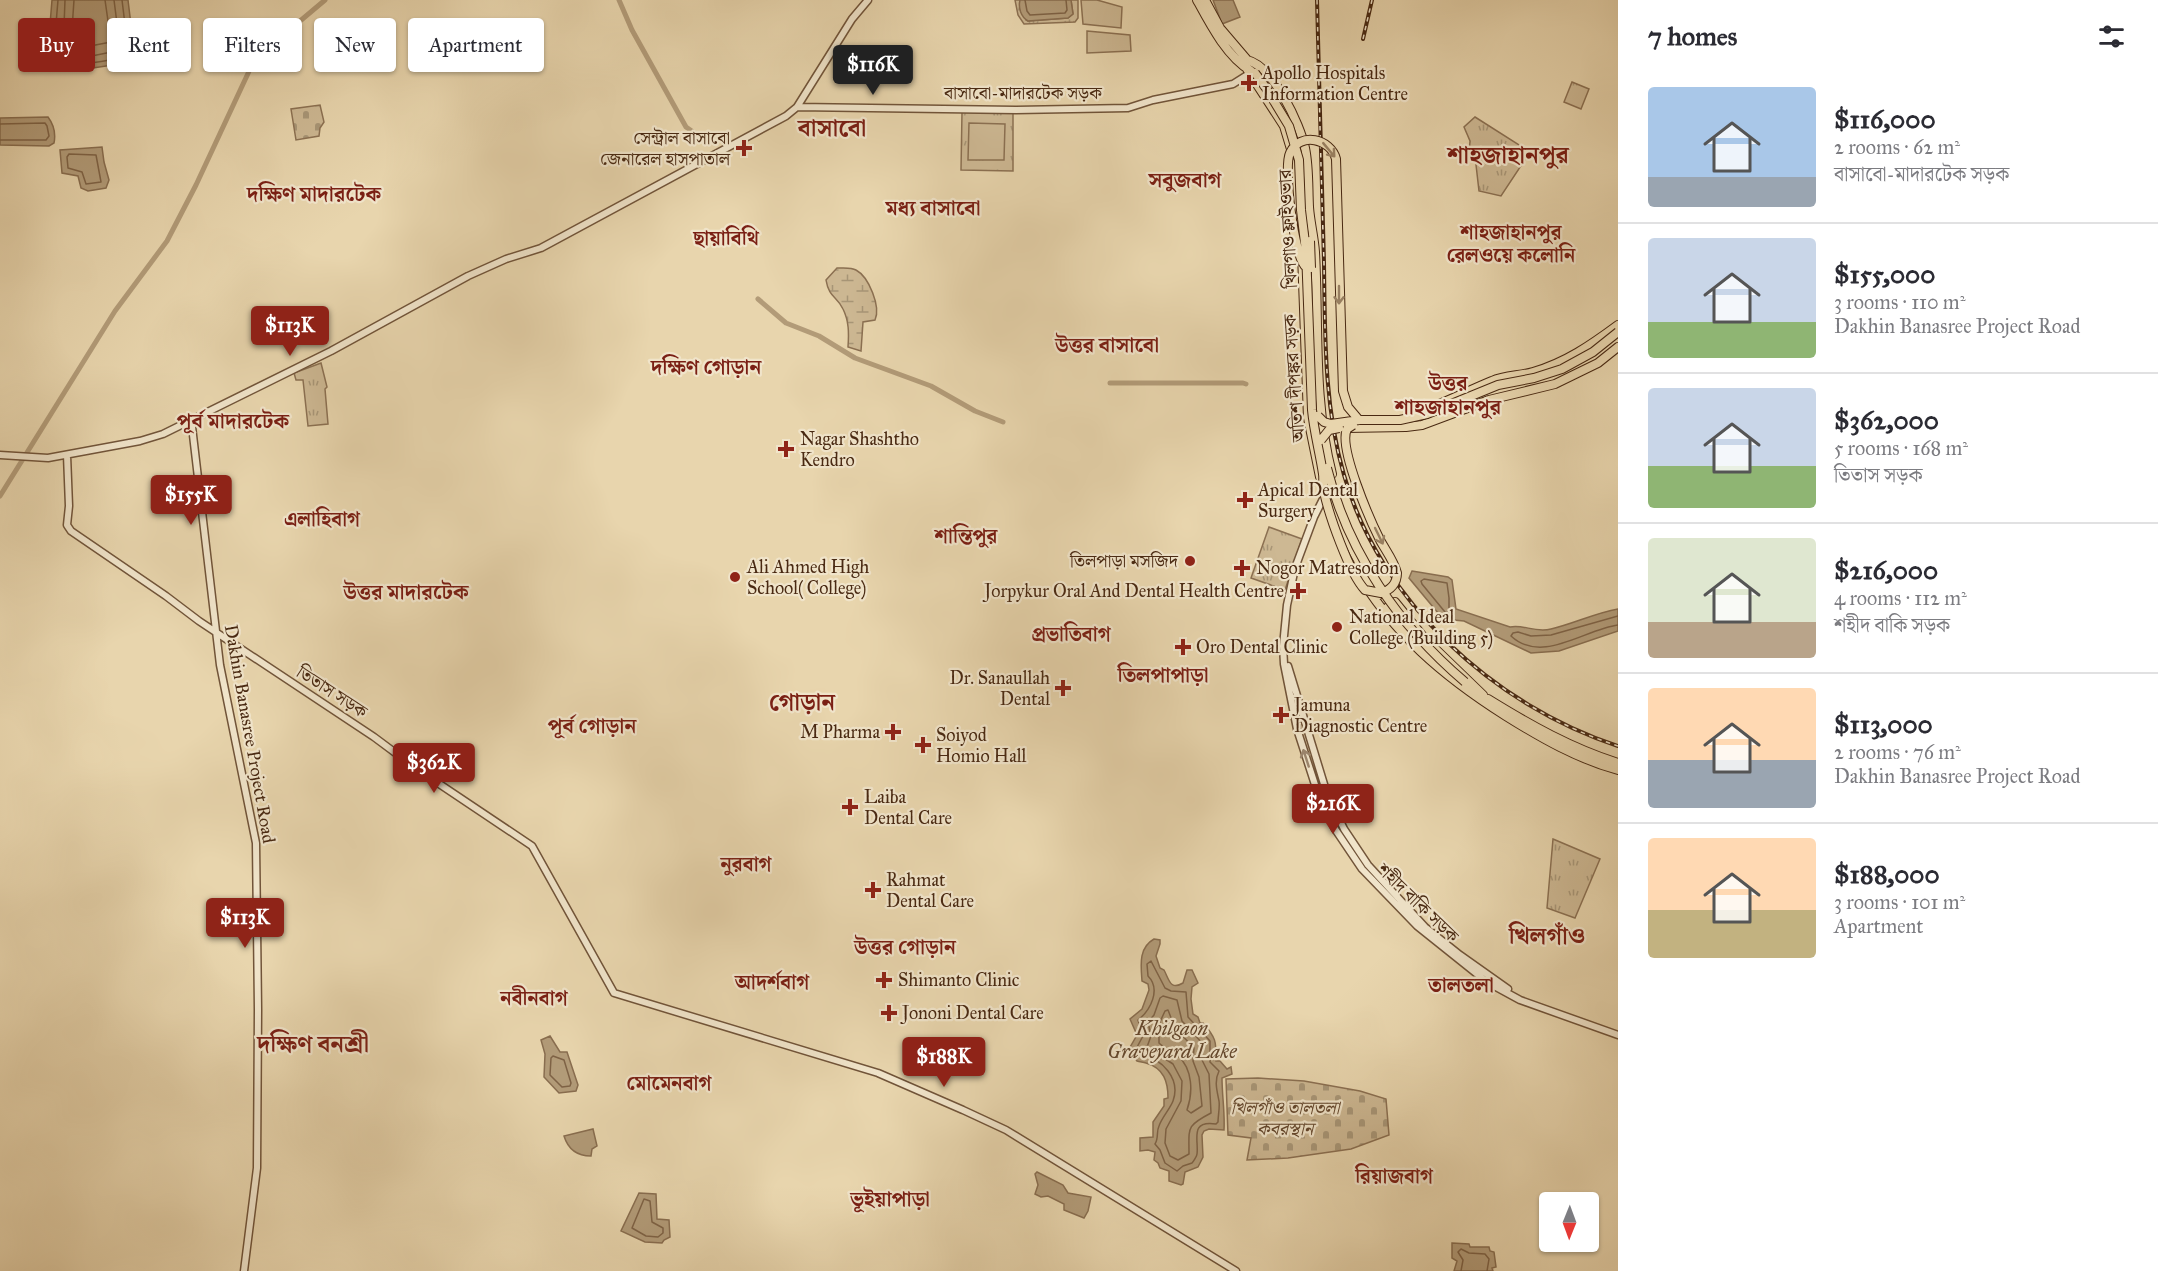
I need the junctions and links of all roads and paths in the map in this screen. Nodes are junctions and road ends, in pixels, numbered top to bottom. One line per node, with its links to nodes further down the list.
1 (868, 0): 5 (street)
2 (1197, 0): 4 (main road, অতিশ দীপঙ্কর সড়ক)
3 (1205, 0): 4 (main road, অতিশ দীপঙ্কর সড়ক)
4 (1251, 69): 5 (street, বাসাবো-মাদারটেক সড়ক); 6 (main road, অতিশ দীপঙ্কর সড়ক); 7 (main road); 8 (main road, খিলগাও ফ্লাইওভার, bridge); 15 (main road, খিলগাও ফ্লাইওভার, bridge)
5 (797, 107): 13 (street)
6 (1302, 254): 7 (street); 16 (main road, অতিশ দীপঙ্কর সড়ক)
7 (1315, 254): 15 (main road)
8 (1306, 267): 14 (main road, one-way to 14, bridge); 19 (main road, খিলগাও ফ্লাইওভার, bridge)
9 (1618, 325): 15 (main road)
10 (1618, 332): 14 (main road, bridge)
11 (1618, 339): 14 (main road, bridge)
12 (1618, 347): 15 (main road)
13 (191, 418): 18 (street); 21 (street, Dakhin Banasree Project Road)
14 (1356, 423): 15 (main road, bridge); 15 (main road, bridge); 19 (main road, one-way to 19, bridge)
15 (1320, 428): 16 (main road); 23 (main road, খিলগাও ফ্লাইওভার, bridge); 24 (main road)
16 (1309, 429): 20 (main road, অতিশ দীপঙ্কর সড়ক)
17 (0, 455): 18 (street)
18 (67, 455): 21 (street, তিতাস সড়ক)
19 (1324, 477): 22 (main road, খিলগাও ফ্লাইওভার, bridge)
20 (1326, 497): 22 (main road, অতিশ দীপঙ্কর সড়ক); 28 (street, শহীদ বাকি সড়ক)
21 (216, 630): 29 (street, Dakhin Banasree Project Road); 30 (street, তিতাস সড়ক)
22 (1451, 678): 25 (main road, অতিশ দীপঙ্কর সড়ক)
23 (1466, 682): 24 (main road, অতিশ দীপঙ্কর সড়ক)
24 (1483, 695): 25 (main road, অতিশ দীপঙ্কর সড়ক)
25 (1538, 733): 26 (main road, অতিশ দীপঙ্কর সড়ক); 27 (main road, অতিশ দীপঙ্কর সড়ক)
26 (1618, 763)
27 (1618, 770)
28 (1618, 1033)
29 (244, 1271)
30 (1236, 1271)

